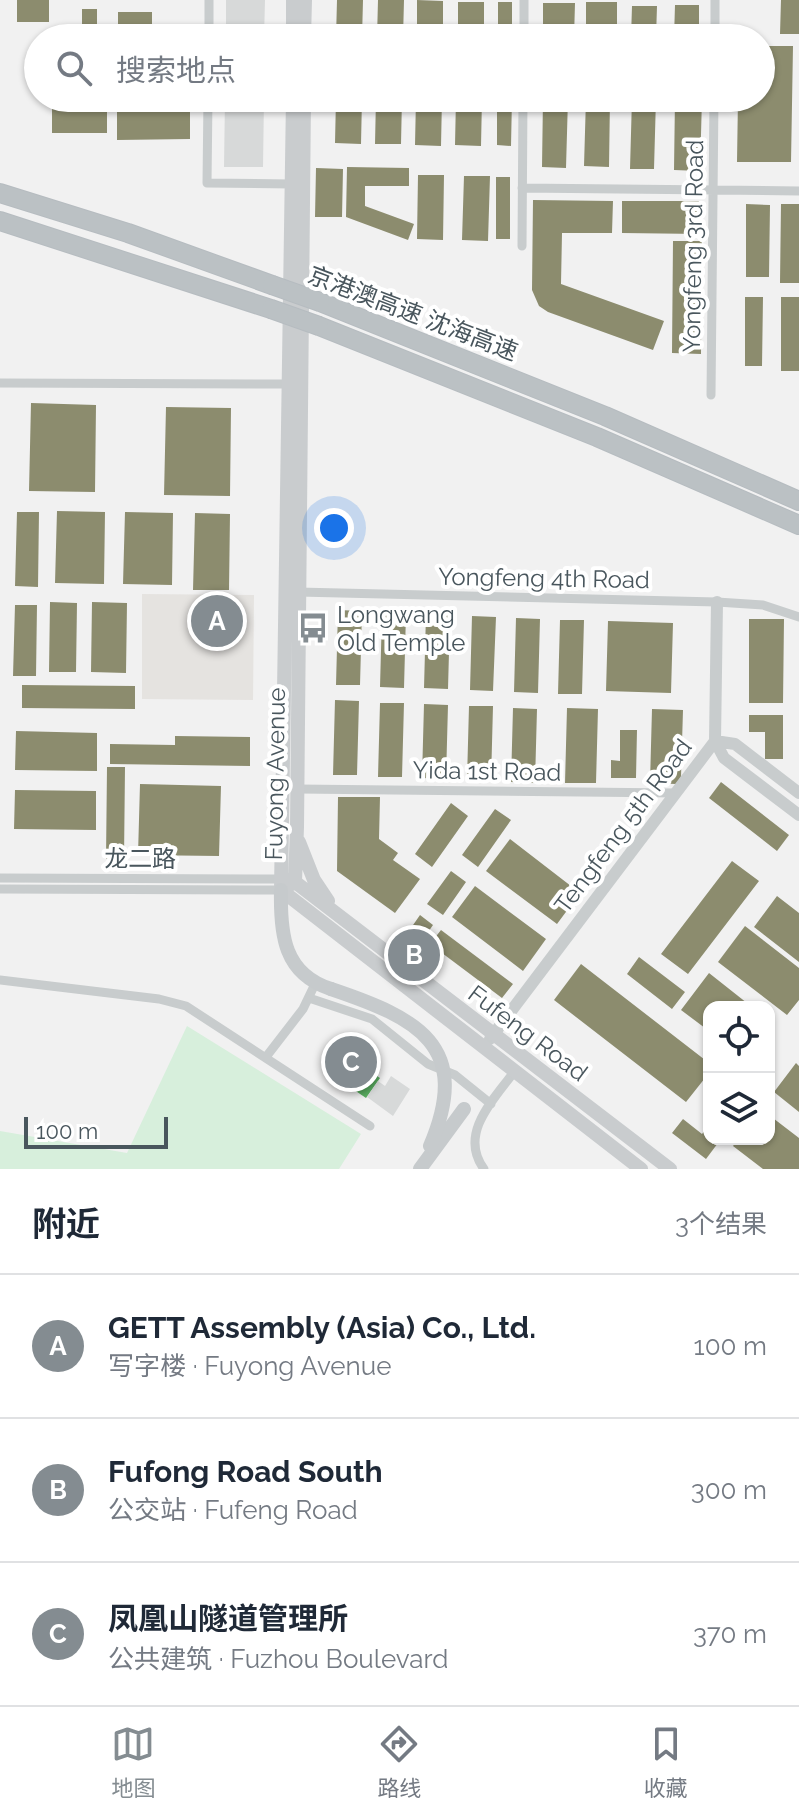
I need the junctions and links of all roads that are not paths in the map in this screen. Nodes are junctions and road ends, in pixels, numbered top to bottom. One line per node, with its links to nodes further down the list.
1 (209, 0): 6 (street)
2 (293, 0): 7 (main road)
3 (305, 0): 8 (main road)
4 (524, 0): 9 (street)
5 (715, 0): 10 (street)
6 (209, 24)
7 (293, 24)
8 (304, 24)
9 (524, 24)
10 (715, 24)
11 (208, 112): 16 (street)
12 (293, 112): 16 (main road, Fuyong Avenue)
13 (304, 112): 28 (main road, Fuyong Avenue)
14 (523, 112): 17 (street)
15 (714, 112): 18 (street, Yongfeng 3rd Road)
16 (292, 184): 24 (main road, Fuyong Avenue)
17 (522, 188): 18 (street); 22 (street)
18 (713, 190): 19 (street); 25 (street, Yongfeng 3rd Road)
19 (799, 191)
20 (0, 193): 26 (highway, 京港澳高速 沈海高速, bridge)
21 (0, 221): 27 (highway, 京港澳高速 沈海高速, bridge)
22 (522, 246)
23 (0, 383): 24 (street)
24 (287, 384): 28 (main road, Fuyong Avenue)
25 (711, 395)
26 (799, 501)
27 (799, 525)
28 (293, 592): 29 (street, Yongfeng 4th Road); 32 (main road, Fuyong Avenue); 38 (main road, Fuyong Avenue)
29 (717, 602): 30 (street, Yongfeng 4th Road); 31 (street, Tengfeng 5th Road)
30 (799, 617)
31 (715, 741): 33 (street, Tengfeng 5th Road); 34 (street); 35 (street)
32 (298, 789): 33 (street, Yida 1st Road); 36 (main road, Fuyong Avenue)
33 (676, 793): 44 (street, Tengfeng 5th Road)
34 (799, 793)
35 (799, 815)
36 (297, 827): 38 (main road, Fuyong Avenue); 40 (main road)
37 (0, 878): 38 (street, 龙二路)
38 (285, 884): 39 (street, 龙二路); 40 (main road, Fufeng Road); 42 (main road); 45 (main road, Fufeng Road)
39 (0, 889)
40 (341, 917): 44 (main road, Fufeng Road)
41 (0, 980): 46 (street)
42 (315, 984): 43 (street); 51 (main road, bridge)
43 (309, 998): 46 (street); 48 (street)
44 (493, 1034): 45 (street, Tengfeng 5th Road); 54 (main road, Fufeng Road)
45 (483, 1048): 47 (main road, Fufeng Road)
46 (266, 1057): 50 (street)
47 (514, 1072): 48 (street); 53 (main road, Fufeng Road)
48 (491, 1104): 52 (street)
49 (464, 1109): 51 (main road)
50 (370, 1126)
51 (420, 1169)
52 (484, 1169)
53 (641, 1169)
54 (670, 1169)

